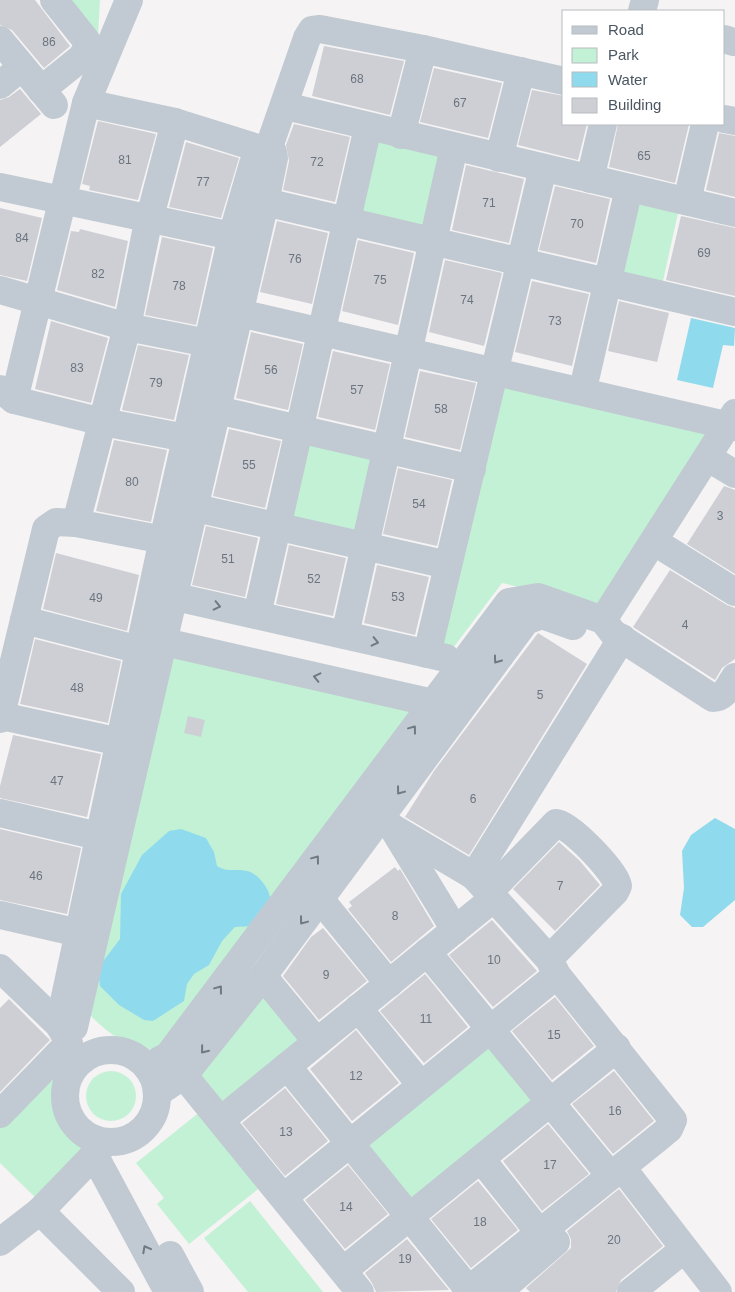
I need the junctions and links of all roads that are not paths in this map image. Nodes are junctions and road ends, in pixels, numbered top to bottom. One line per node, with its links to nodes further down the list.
1 (54, 0): 5 (street)
2 (129, 0): 9 (street)
3 (0, 40): 5 (street)
4 (423, 48): 6 (street); 10 (street); 15 (street)
5 (22, 67): 8 (street)
6 (521, 71): 7 (street); 18 (street)
7 (562, 81)
8 (0, 85)
9 (86, 103): 11 (street); 26 (street)
10 (285, 106): 14 (street); 17 (street)
11 (175, 122): 17 (street); 29 (street)
12 (603, 125): 20 (street)
13 (706, 125): 24 (street)
14 (368, 127): 15 (street); 28 (street)
15 (401, 135): 16 (street)
16 (454, 147): 18 (street); 30 (street)
17 (265, 148): 25 (street); 31 (street)
18 (499, 158): 19 (street)
19 (544, 168): 20 (street); 32 (street)
20 (590, 179): 22 (street)
21 (0, 187): 26 (street)
22 (630, 188): 24 (street); 33 (street)
23 (0, 197): 26 (street)
24 (687, 201): 27 (street)
25 (265, 202): 28 (street); 31 (street)
26 (60, 206): 29 (street); 35 (street)
27 (735, 213)
28 (346, 221): 30 (street); 38 (street)
29 (148, 225): 31 (street); 39 (street)
30 (433, 242): 32 (street); 41 (street)
31 (243, 247): 36 (street)
32 (521, 262): 33 (street); 42 (street)
33 (608, 282): 37 (street); 43 (street)
34 (0, 290): 35 (street)
35 (36, 300): 39 (street); 44 (street)
36 (230, 303): 38 (street); 40 (street); 45 (street)
37 (735, 312)
38 (323, 324): 41 (street); 48 (street)
39 (127, 327): 40 (street); 46 (street)
40 (208, 343): 45 (street)
41 (410, 344): 42 (street); 50 (street)
42 (497, 364): 43 (street); 47 (street); 51 (street)
43 (586, 376): 47 (street)
44 (7, 394): 46 (street)
45 (206, 407): 48 (street); 49 (street); 53 (street)
46 (102, 422): 49 (street); 54 (street)
47 (733, 423): 52 (street); 64 (street)
48 (299, 429): 50 (street); 55 (street)
49 (186, 438): 53 (street)
50 (387, 449): 51 (street); 57 (street)
51 (472, 469): 59 (street)
52 (728, 470): 58 (street)
53 (184, 505): 55 (street); 56 (street); 61 (street)
54 (76, 523): 56 (street); 63 (street)
55 (277, 526): 57 (street); 62 (street)
56 (164, 540): 61 (street)
57 (365, 546): 59 (street); 65 (street)
58 (666, 549): 60 (street); 64 (street)
59 (448, 565): 67 (street)
60 (735, 592)
61 (163, 594): 62 (street, one-way to 62); 66 (street)
62 (257, 615): 65 (street)
63 (24, 620): 66 (street); 69 (street)
64 (613, 630): 68 (street); 70 (street); 75 (street, one-way to 75); 77 (street)
65 (345, 635): 67 (street, one-way to 67)
66 (149, 643): 71 (street, one-way to 66); 73 (street); 89 (street)
67 (427, 654): 68 (street)
68 (464, 662): 71 (street)
69 (6, 672): 72 (street)
70 (735, 677)
71 (433, 703): 75 (street, one-way to 71)
72 (0, 717): 73 (street)
73 (120, 742): 76 (street)
74 (0, 813): 76 (street)
75 (377, 816): 77 (street); 78 (street); 80 (street); 92 (street, one-way to 75)
76 (98, 836): 81 (street)
77 (485, 889): 80 (street); 83 (street); 83 (street)
78 (320, 899): 85 (street, one-way to 85); 86 (street)
79 (0, 915): 81 (street)
80 (455, 930): 82 (street)
81 (79, 933): 89 (street)
82 (427, 952): 86 (street); 88 (street)
83 (553, 967): 88 (street); 91 (street)
84 (2, 975): 89 (street)
85 (263, 976): 90 (street); 92 (street, one-way to 92)
86 (389, 984): 87 (street)
87 (358, 1008): 90 (street); 94 (street)
88 (490, 1029): 94 (street); 95 (street)
89 (78, 1041): 92 (street); 96 (street); 99 (street)
90 (317, 1042): 93 (street)
91 (617, 1048): 95 (street); 101 (street)
92 (166, 1066): 97 (street); 99 (street)
93 (287, 1066): 97 (street); 98 (street)
94 (421, 1085): 98 (street)
95 (550, 1102): 100 (street); 101 (street)
96 (0, 1114)
97 (221, 1120): 102 (street)
98 (350, 1143): 102 (street); 104 (street)
99 (102, 1145): 103 (street); 112 (street, one-way to 99); 113 (street)
100 (481, 1159): 104 (street); 105 (street)
101 (620, 1177): 105 (street); 107 (street); 109 (street)
102 (284, 1197): 108 (street)
103 (40, 1211): 106 (street); 111 (street)
104 (410, 1216): 108 (street); 110 (street)
105 (539, 1232): 110 (street)
106 (2, 1237)
107 (683, 1250): 115 (street); 116 (street)
108 (344, 1270): 114 (street)
109 (503, 1290)
110 (468, 1291)
111 (122, 1292)
112 (168, 1292)
113 (190, 1292)
114 (360, 1292)
115 (631, 1292)
116 (718, 1292)

